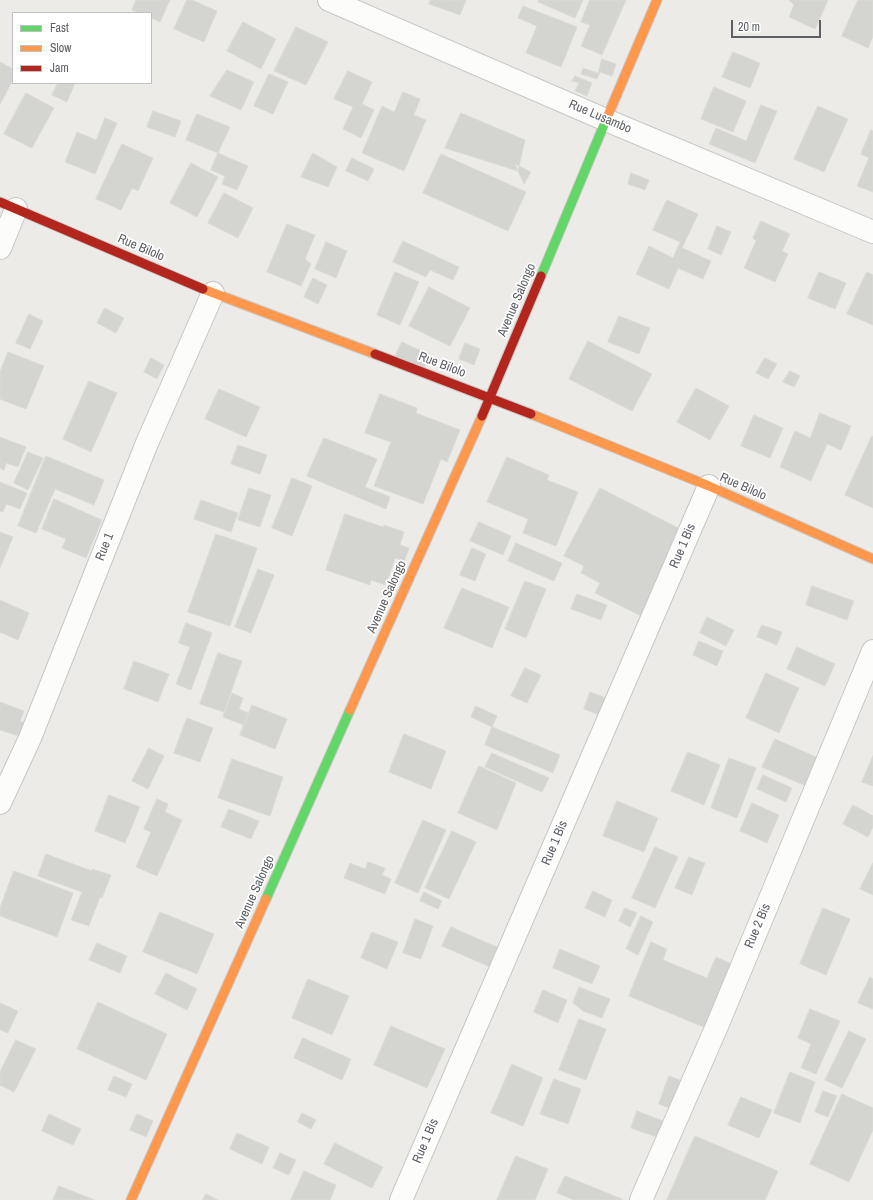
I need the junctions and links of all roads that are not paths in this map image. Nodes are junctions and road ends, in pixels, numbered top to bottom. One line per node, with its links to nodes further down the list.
1 (329, 0): 3 (street, Rue Lusambo)
2 (657, 0): 3 (street, Avenue Salongo)
3 (606, 120): 5 (street, Rue Lusambo); 8 (street, Avenue Salongo)
4 (8, 206): 6 (street); 7 (street, Rue Bilolo)
5 (873, 232)
6 (0, 248)
7 (213, 293): 8 (street, Rue Bilolo); 12 (street, Rue 1)
8 (490, 397): 9 (street, Rue Bilolo); 13 (street, Avenue Salongo)
9 (709, 486): 10 (street, Rue Bilolo); 14 (street, Rue 1 Bis)
10 (873, 559)
11 (873, 651): 15 (street, Rue 2 Bis)
12 (0, 803)
13 (132, 1200)
14 (401, 1200)
15 (641, 1200)

